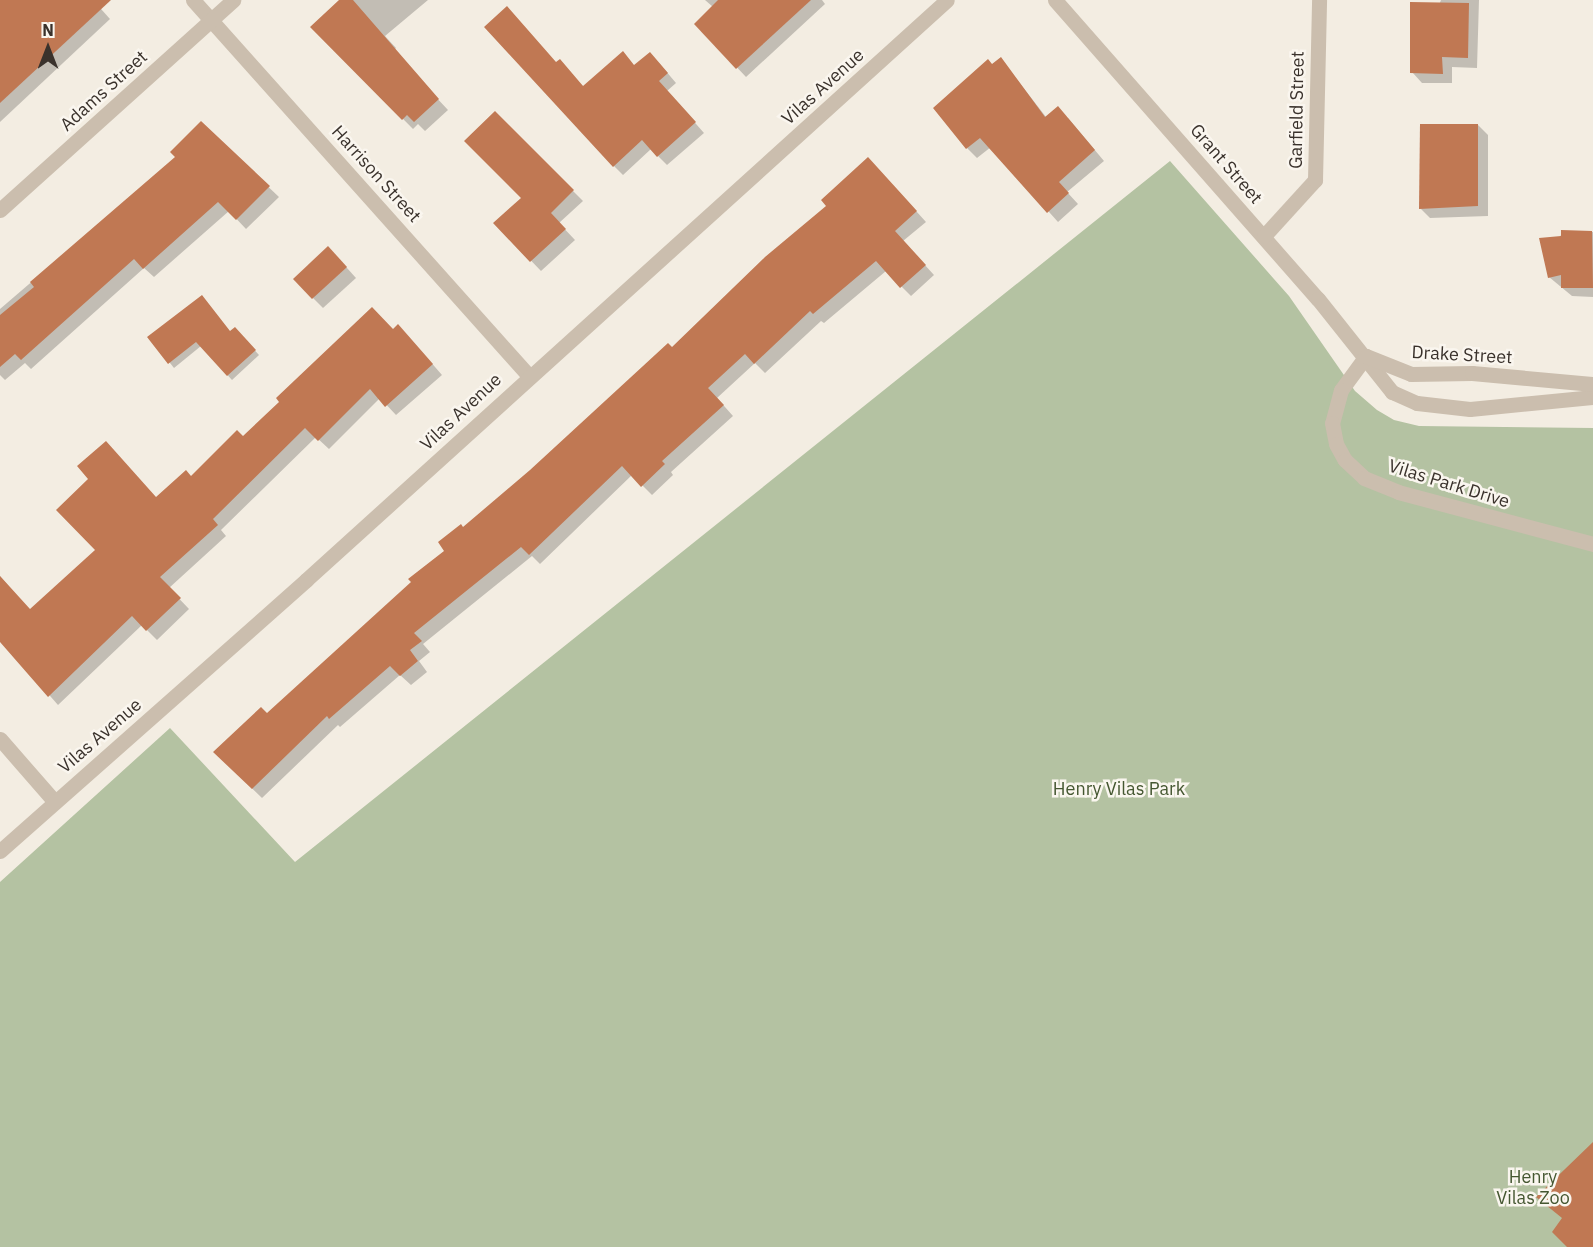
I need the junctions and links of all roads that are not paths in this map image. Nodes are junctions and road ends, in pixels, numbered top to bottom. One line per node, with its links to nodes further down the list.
1 (193, 0): 6 (street, Harrison Street)
2 (233, 0): 6 (street, Adams Street)
3 (947, 0): 10 (street, Vilas Avenue)
4 (1055, 0): 8 (street, Grant Street)
5 (1319, 0): 8 (street, Garfield Street)
6 (210, 20): 7 (street, Adams Street); 10 (street, Harrison Street)
7 (0, 210)
8 (1264, 236): 9 (street, Grant Street)
9 (1366, 356): 11 (street, Drake Street); 12 (street); 13 (street, Vilas Park Drive)
10 (529, 376): 15 (street, Vilas Avenue)
11 (1593, 384)
12 (1593, 397)
13 (1593, 544)
14 (0, 739): 15 (street)
15 (54, 801): 16 (street, Vilas Avenue)
16 (0, 851)

